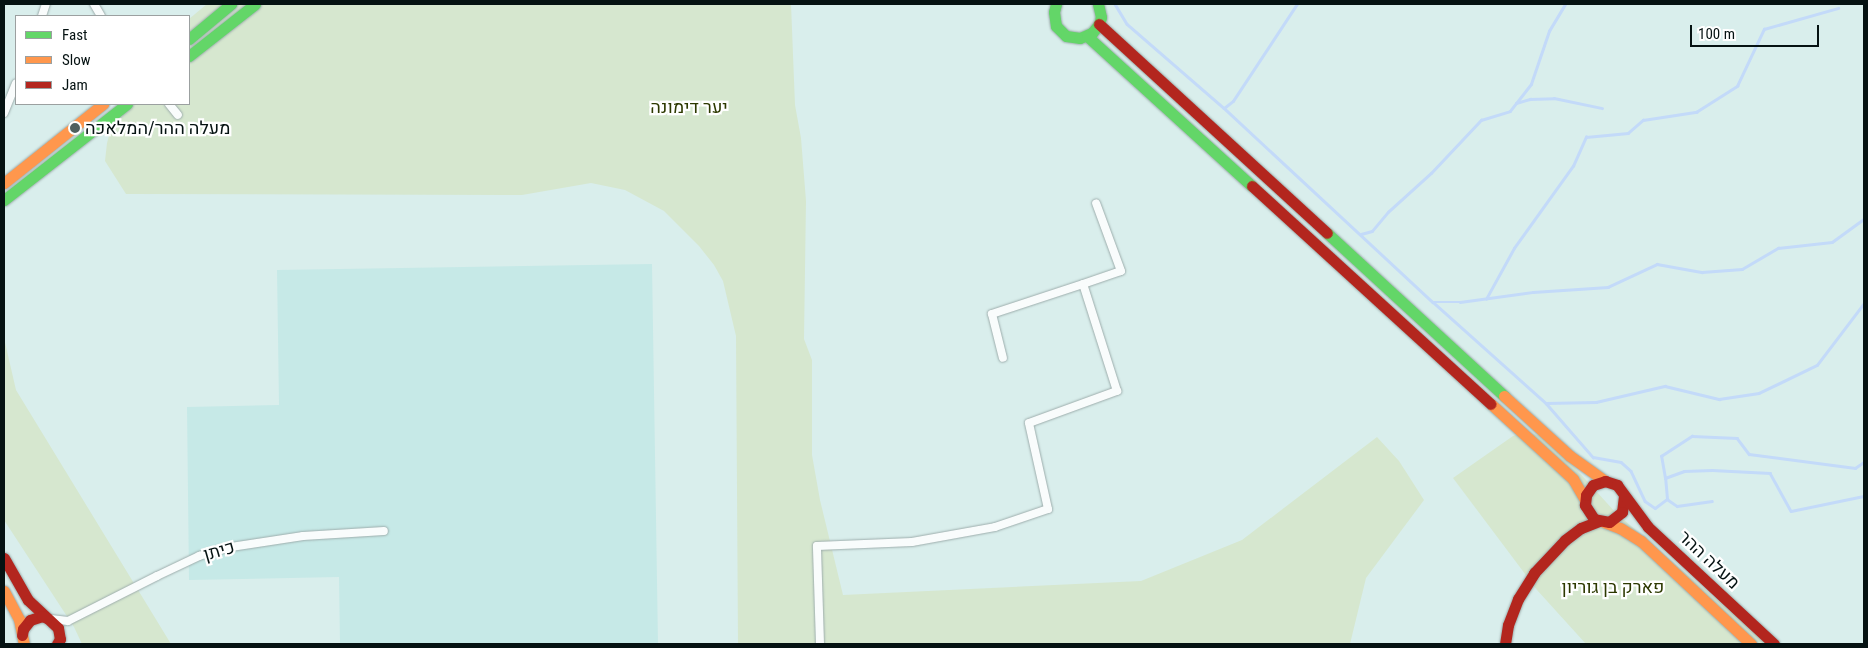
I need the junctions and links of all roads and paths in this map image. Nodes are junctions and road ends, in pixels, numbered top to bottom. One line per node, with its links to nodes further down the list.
1 (94, 4): 6 (street)
2 (231, 4): 9 (main road)
3 (255, 4): 10 (main road)
4 (1055, 4): 8 (main road)
5 (1098, 4): 7 (main road)
6 (100, 15)
7 (1099, 24): 8 (main road); 22 (main road)
8 (1087, 36): 24 (main road)
9 (190, 38)
10 (190, 55)
11 (15, 86): 15 (street)
12 (102, 105): 17 (main road)
13 (126, 105): 18 (main road)
14 (170, 105): 16 (street)
15 (4, 113)
16 (178, 115)
17 (4, 184)
18 (4, 200)
19 (1096, 203): 20 (street)
20 (1083, 284): 21 (street); 34 (street)
21 (1003, 358)
22 (1605, 481): 23 (main road); 24 (main road)
23 (1624, 496): 25 (main road); 37 (main road, מעלה ההר)
24 (1585, 502): 25 (main road); 27 (main road)
25 (1601, 522): 27 (main road); 36 (main road, מעלה ההר)
26 (384, 531): 31 (street, כיתן)
27 (1565, 540): 35 (main road)
28 (4, 558): 30 (main road)
29 (4, 591): 32 (main road)
30 (49, 618): 31 (street); 32 (main road); 33 (main road)
31 (68, 621): 33 (street)
32 (23, 640)
33 (59, 642)
34 (820, 644)
35 (1505, 644)
36 (1752, 644)
37 (1774, 644)

